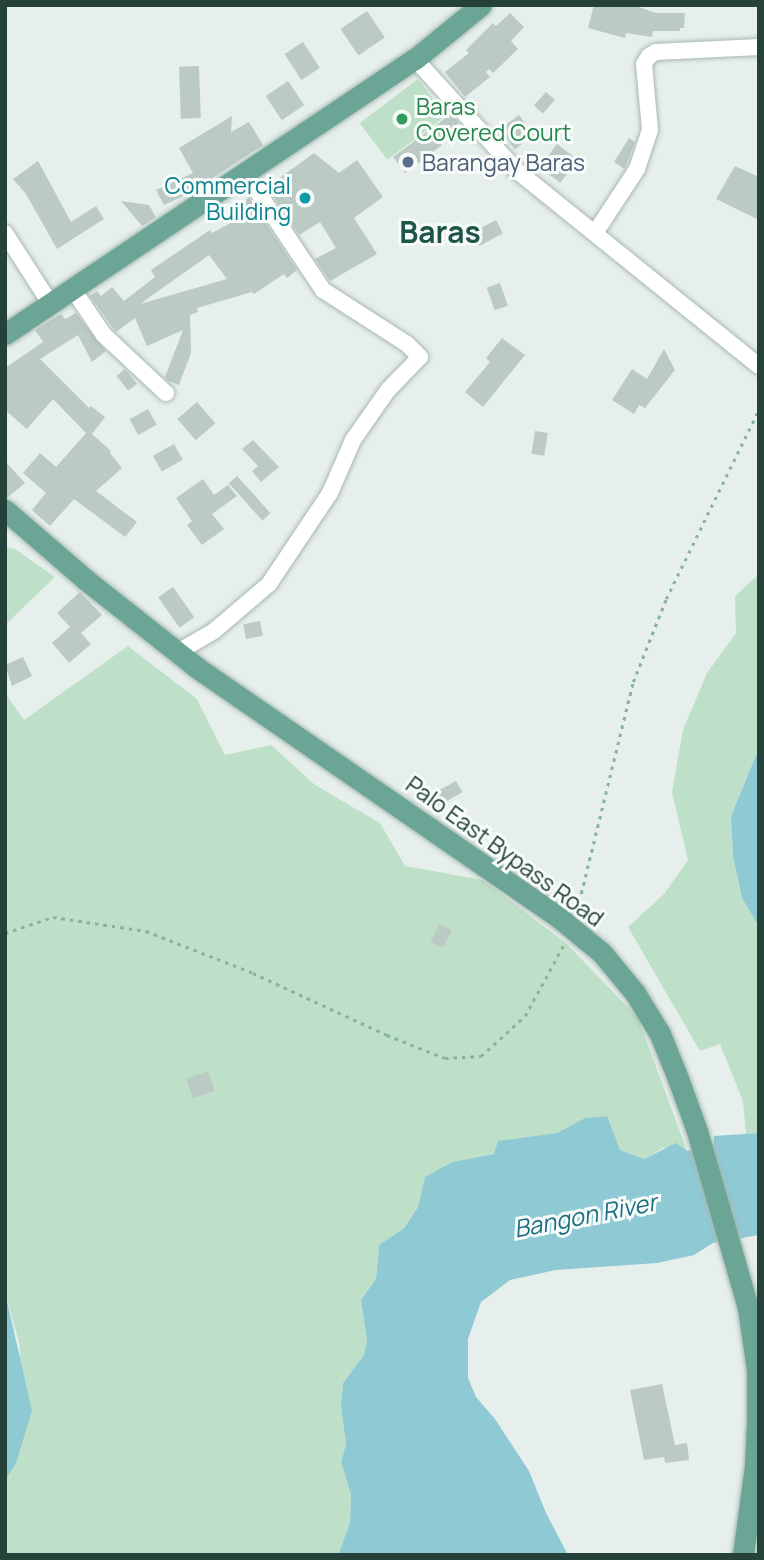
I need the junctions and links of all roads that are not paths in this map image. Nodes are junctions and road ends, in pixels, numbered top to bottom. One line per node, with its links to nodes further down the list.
1 (481, 5): 3 (main road)
2 (759, 47): 6 (street)
3 (415, 59): 4 (main road); 6 (street)
4 (245, 173): 7 (main road); 13 (street)
5 (5, 233): 8 (street)
6 (595, 233): 10 (street)
7 (72, 288): 8 (main road); 11 (street)
8 (50, 303): 9 (main road)
9 (5, 334)
10 (759, 366)
11 (166, 393)
12 (5, 510): 13 (main road, Palo East Bypass Road)
13 (178, 652): 14 (main road, Palo East Bypass Road)
14 (743, 1555)

